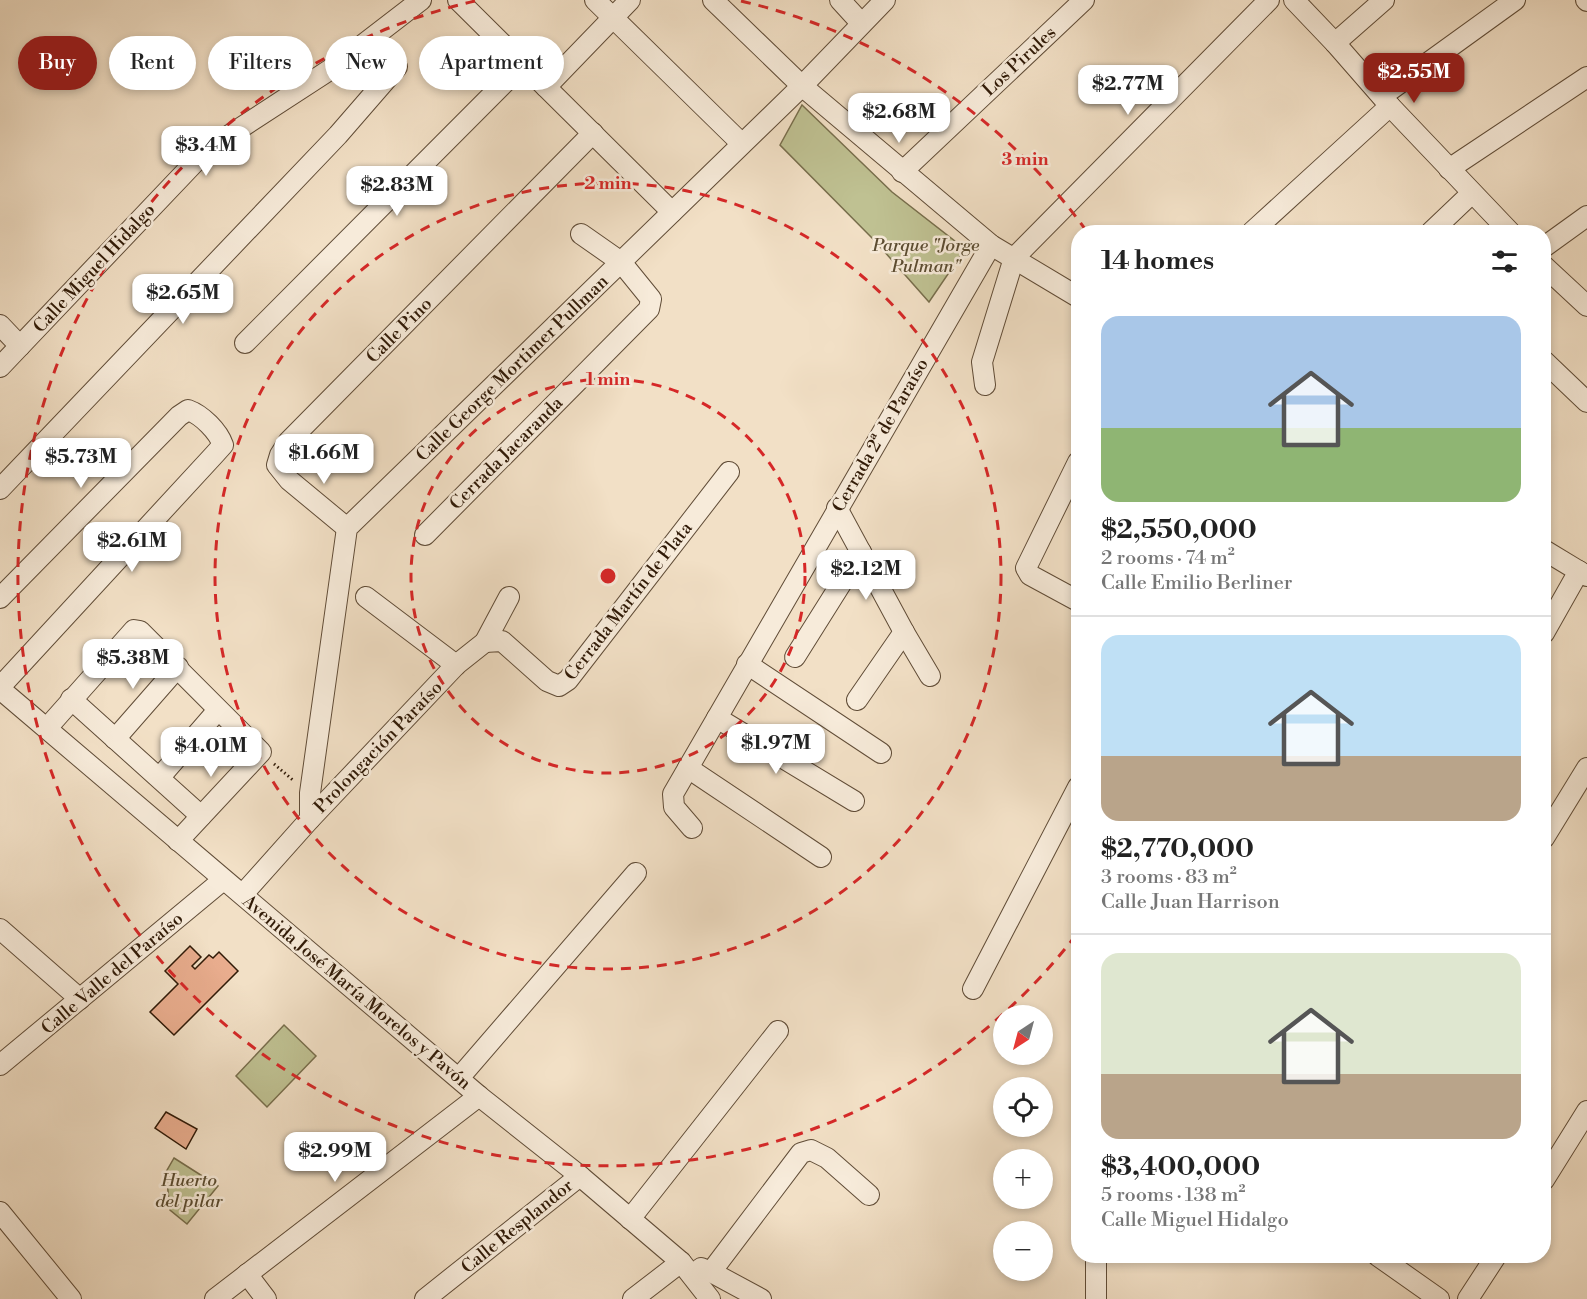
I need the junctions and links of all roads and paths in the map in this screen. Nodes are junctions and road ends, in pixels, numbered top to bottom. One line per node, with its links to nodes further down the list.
1 (421, 0): 44 (street, Calle Miguel Hidalgo)
2 (458, 0): 15 (street)
3 (595, 0): 13 (street)
4 (630, 0): 13 (street)
5 (713, 0): 19 (street)
6 (840, 0): 14 (street)
7 (885, 0): 14 (street, Calle George Mortimer Pullman)
8 (1084, 0): 27 (street, Los Pirules)
9 (1269, 0): 37 (street)
10 (1294, 0): 16 (street)
11 (1384, 0): 16 (street)
12 (1515, 0): 23 (street)
13 (613, 17): 17 (street); 25 (street)
14 (861, 23): 19 (street, Calle George Mortimer Pullman)
15 (493, 36)
16 (1335, 43): 23 (street)
17 (564, 68)
18 (1587, 77): 26 (street)
19 (802, 86): 25 (street, Calle George Mortimer Pullman); 27 (street)
20 (376, 90): 51 (street)
21 (497, 90): 43 (street)
22 (549, 90): 24 (street)
23 (1386, 101): 26 (street); 31 (street)
24 (593, 134): 29 (street); 53 (street, Calle Pino)
25 (741, 143): 29 (street, Calle George Mortimer Pullman)
26 (1449, 169): 28 (street)
27 (902, 172): 36 (street)
28 (1472, 193): 32 (street); 33 (street)
29 (672, 212): 38 (street, Calle George Mortimer Pullman)
30 (1587, 216): 35 (street)
31 (1259, 225)
32 (1438, 225)
33 (1503, 225)
34 (581, 234): 38 (street)
35 (1551, 242)
36 (991, 245): 37 (street); 52 (street, Cerrada 2ª de Paraíso)
37 (1014, 258): 40 (street); 47 (street)
38 (621, 262): 53 (street, Calle George Mortimer Pullman); 54 (street, Cerrada Jacaranda)
39 (1551, 273): 41 (street)
40 (1071, 293)
41 (1587, 306)
42 (0, 325): 44 (street)
43 (246, 343)
44 (20, 346): 45 (street, Calle Miguel Hidalgo)
45 (0, 367)
46 (1551, 368): 48 (street)
47 (985, 385)
48 (1587, 402)
49 (729, 472): 64 (street, Cerrada Martín de Plata)
50 (1071, 476): 60 (street)
51 (0, 489)
52 (837, 508): 55 (street); 66 (street, Cerrada 2ª de Paraíso)
53 (347, 528): 84 (street)
54 (424, 535)
55 (861, 552): 63 (street); 65 (street)
56 (1551, 554): 57 (street)
57 (1583, 573): 62 (street)
58 (366, 597): 67 (street)
59 (508, 597): 64 (street, Prolongación Paraíso)
60 (1071, 597)
61 (0, 598): 70 (street)
62 (1551, 622)
63 (904, 632): 69 (street); 72 (street)
64 (485, 642): 67 (street, Prolongación Paraíso)
65 (795, 657)
66 (747, 664): 74 (street, Cerrada 2ª de Paraíso); 77 (street)
67 (456, 665): 84 (street, Prolongación Paraíso)
68 (178, 667): 71 (street); 73 (street); 76 (street)
69 (930, 676)
70 (0, 688): 75 (street, Avenida José María Morelos y Pavón)
71 (71, 699): 75 (street); 76 (street)
72 (857, 700)
73 (218, 710): 80 (street); 83 (street)
74 (717, 718): 78 (street, Cerrada 2ª de Paraíso); 81 (street)
75 (47, 728): 87 (street, Avenida José María Morelos y Pavón)
76 (115, 739): 80 (street)
77 (881, 753)
78 (688, 768): 86 (street, Cerrada 2ª de Paraíso); 88 (street)
79 (1587, 768): 85 (street)
80 (160, 777): 83 (street)
81 (854, 801)
82 (1071, 801): 93 (street)
83 (201, 816): 87 (street)
84 (310, 819): 91 (street, Prolongación Paraíso)
85 (1551, 827)
86 (692, 828)
87 (177, 841): 90 (street, Avenida José María Morelos y Pavón)
88 (821, 857)
89 (636, 873): 97 (street)
90 (224, 880): 91 (street, Avenida José María Morelos y Pavón); 94 (street, Calle Valle del Paraíso)
91 (243, 894): 97 (street, Avenida José María Morelos y Pavón)
92 (0, 929): 94 (street)
93 (974, 989)
94 (80, 999): 96 (street, Calle Valle del Paraíso)
95 (778, 1030): 104 (street)
96 (0, 1065)
97 (459, 1078): 98 (street, Avenida José María Morelos y Pavón)
98 (479, 1096): 101 (street, Avenida José María Morelos y Pavón); 110 (street)
99 (1587, 1111): 100 (street)
100 (1551, 1169)
101 (580, 1176): 104 (street, Avenida José María Morelos y Pavón); 114 (street, Calle Resplandor)
102 (869, 1194): 109 (street)
103 (0, 1212): 111 (street)
104 (630, 1219): 105 (street, Avenida José María Morelos y Pavón)
105 (681, 1262): 109 (street); 115 (street); 116 (street, Avenida José María Morelos y Pavón)
106 (1096, 1263): 118 (street)
107 (1388, 1263): 119 (street)
108 (1491, 1263): 120 (street)
109 (711, 1272): 117 (street)
110 (247, 1274): 112 (street); 113 (street)
111 (70, 1299)
112 (215, 1299)
113 (266, 1299)
114 (425, 1299)
115 (633, 1299)
116 (710, 1299)
117 (761, 1299)
118 (1096, 1299)
119 (1439, 1299)
120 (1468, 1299)

